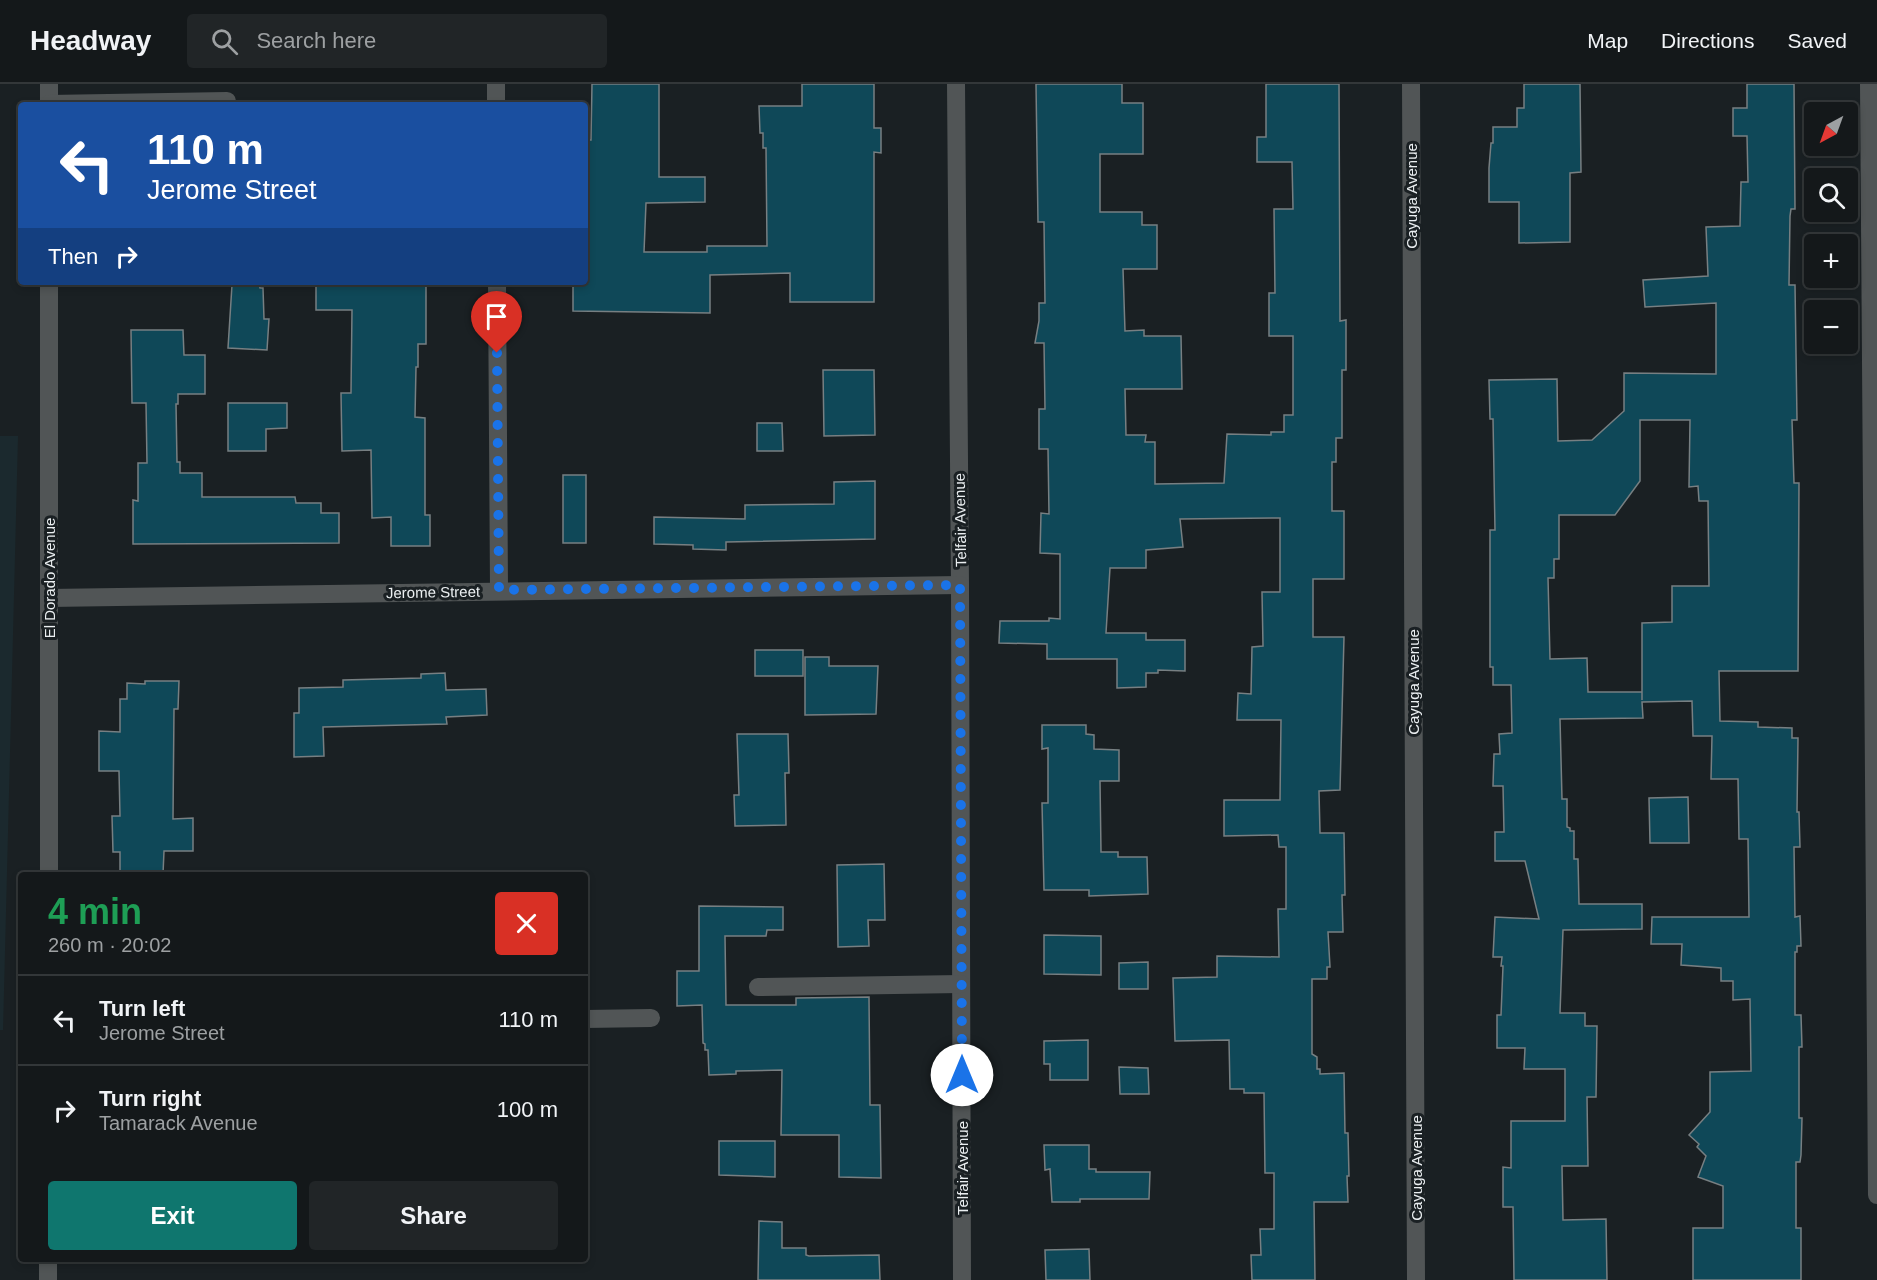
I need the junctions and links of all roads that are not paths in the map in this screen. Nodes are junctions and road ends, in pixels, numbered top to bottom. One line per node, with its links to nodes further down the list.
1 (49, 84): 7 (street)
2 (496, 84): 9 (street)
3 (956, 84): 12 (street, Telfair Avenue)
4 (1411, 84): 24 (street, Cayuga Avenue)
5 (1869, 84): 20 (street)
6 (227, 101): 8 (street)
7 (49, 102)
8 (182, 102)
9 (496, 102)
10 (49, 285): 14 (street, El Dorado Avenue)
11 (497, 285): 13 (street)
12 (960, 585): 13 (street, Jerome Street); 16 (street, Telfair Avenue)
13 (499, 590): 14 (street, Jerome Street)
14 (50, 598): 15 (street, El Dorado Avenue)
15 (49, 872)
16 (962, 984): 17 (street); 23 (street, Telfair Avenue)
17 (758, 987)
18 (651, 1018): 19 (street)
19 (588, 1019)
20 (1877, 1194)
21 (48, 1262): 22 (street)
22 (48, 1280)
23 (962, 1280)
24 (1416, 1280)

